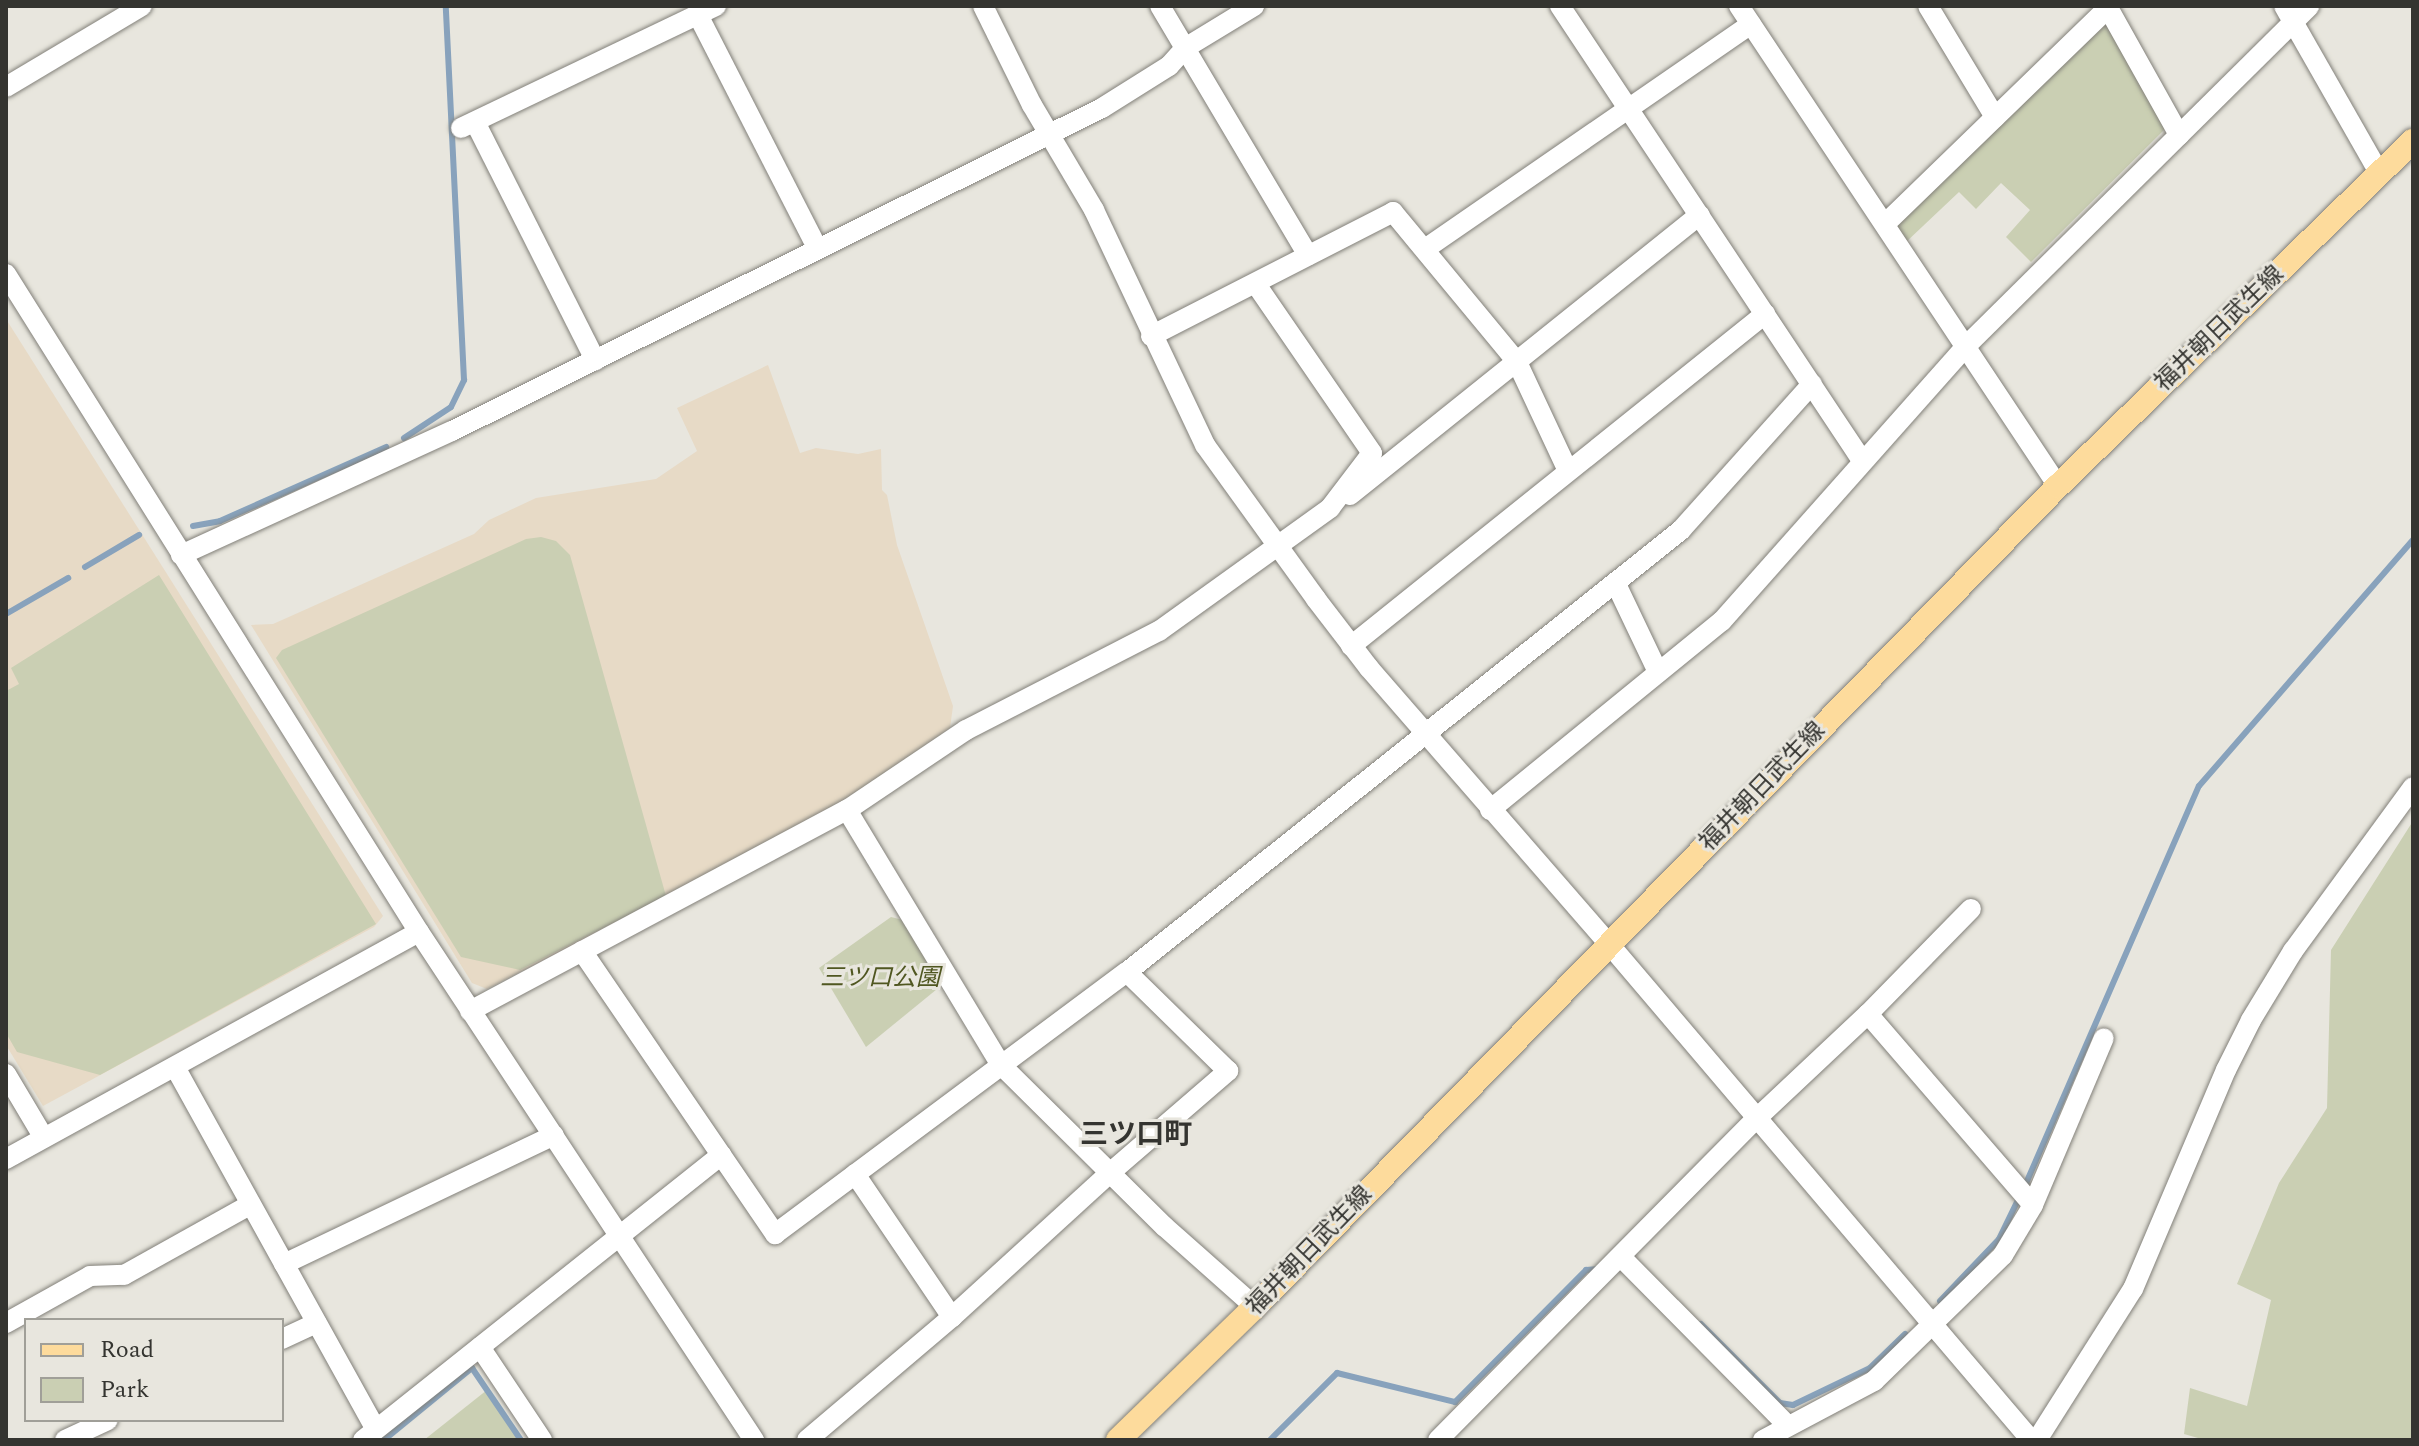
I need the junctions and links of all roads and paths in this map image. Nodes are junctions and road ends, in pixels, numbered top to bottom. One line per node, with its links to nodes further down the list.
1 (142, 6): 14 (street)
2 (983, 6): 17 (street)
3 (1160, 6): 13 (street)
4 (1254, 6): 13 (street)
5 (1560, 6): 15 (street)
6 (1739, 6): 12 (street)
7 (1928, 6): 16 (street)
8 (2309, 6): 11 (street)
9 (2107, 7): 16 (street); 18 (street)
10 (707, 11): 23 (street); 31 (street)
11 (2289, 14): 18 (street); 20 (street)
12 (1751, 24): 15 (street); 22 (street)
13 (1185, 48): 17 (street); 25 (street)
14 (6, 87)
15 (1630, 110): 21 (street); 24 (street)
16 (1995, 117): 22 (street)
17 (1049, 134): 23 (street); 29 (street)
18 (2179, 135): 30 (street)
19 (2413, 141): 20 (main road, 福井朝日武生線)
20 (2380, 174): 36 (main road, 福井朝日武生線)
21 (1700, 215): 28 (street); 32 (street)
22 (1885, 224): 30 (street)
23 (817, 248): 31 (street)
24 (1425, 249): 25 (street); 32 (street)
25 (1308, 255): 27 (street)
26 (6, 274): 39 (street)
27 (1256, 284): 29 (street); 37 (street)
28 (1765, 314): 33 (street); 35 (street)
29 (1151, 336): 38 (street)
30 (1966, 346): 34 (street); 36 (street)
31 (595, 360): 39 (street)
32 (1517, 362): 35 (street); 37 (street)
33 (1812, 384): 34 (street); 40 (street)
34 (1863, 462): 42 (street)
35 (1568, 471): 41 (street)
36 (2058, 486): 49 (main road, 福井朝日武生線)
37 (1330, 508): 38 (street)
38 (1279, 548): 41 (street); 45 (street)
39 (181, 555): 48 (street)
40 (1616, 584): 42 (street); 43 (street)
41 (1351, 646): 43 (street)
42 (1658, 672): 46 (street)
43 (1427, 735): 46 (street); 51 (street)
44 (2413, 787): 87 (street)
45 (847, 810): 50 (street); 55 (street)
46 (1490, 810): 49 (street)
47 (1971, 909): 53 (street)
48 (419, 932): 52 (street); 56 (street)
49 (1609, 944): 58 (street); 70 (main road, 福井朝日武生線)
50 (582, 951): 52 (street); 61 (street)
51 (1127, 972): 55 (street); 63 (street)
52 (470, 1011): 59 (street)
53 (1868, 1014): 58 (street); 66 (street)
54 (2104, 1038): 66 (street)
55 (1000, 1064): 63 (street); 64 (street)
56 (175, 1067): 60 (street); 65 (street)
57 (6, 1074): 60 (street)
58 (1756, 1119): 68 (street); 74 (street)
59 (554, 1135): 67 (street); 69 (street)
60 (44, 1138): 62 (street)
61 (721, 1155): 64 (street); 67 (street)
62 (6, 1159)
63 (1111, 1172): 70 (street); 71 (street)
64 (855, 1174): 71 (street)
65 (250, 1205): 69 (street); 72 (street)
66 (2033, 1205): 74 (street)
67 (620, 1235): 76 (street); 83 (street)
68 (1621, 1257): 78 (street); 80 (street)
69 (284, 1264): 73 (street)
70 (1255, 1307): 85 (main road, 福井朝日武生線)
71 (952, 1317): 84 (street)
72 (6, 1323)
73 (316, 1323): 75 (street); 79 (street)
74 (1932, 1326): 78 (street); 87 (street)
75 (284, 1338)
76 (480, 1347): 79 (street); 82 (street)
77 (104, 1422): 81 (street)
78 (1788, 1426): 86 (street)
79 (370, 1434)
80 (1452, 1436)
81 (65, 1440)
82 (542, 1440)
83 (754, 1440)
84 (807, 1440)
85 (1118, 1440)
86 (1763, 1440)
87 (2034, 1440)

